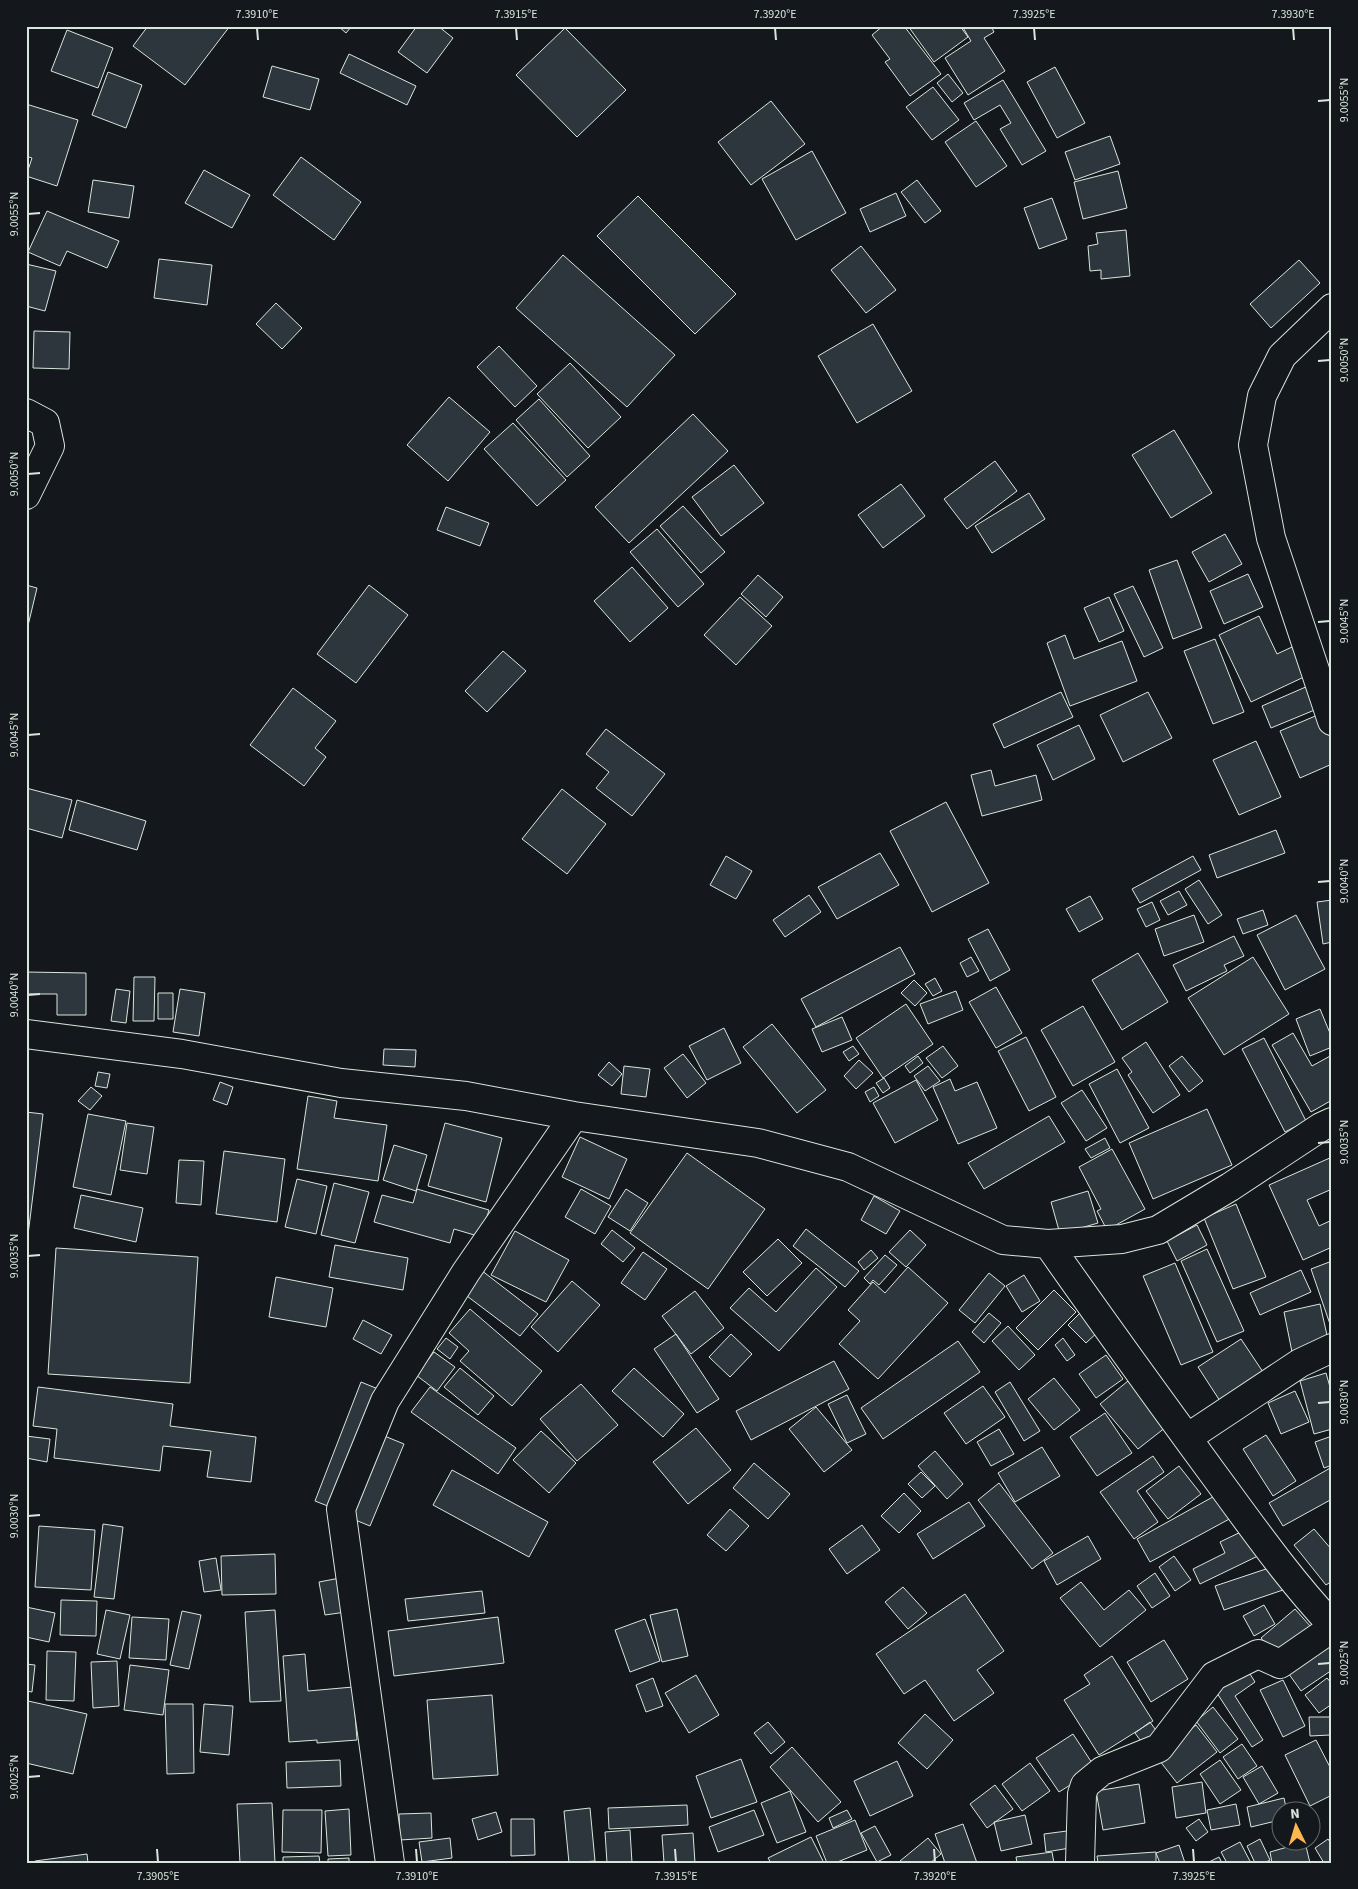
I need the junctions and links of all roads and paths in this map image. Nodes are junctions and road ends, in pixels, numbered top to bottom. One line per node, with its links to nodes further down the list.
1 (1332, 308): 4 (street)
2 (26, 413): 3 (street)
3 (26, 495)
4 (1332, 721)
5 (26, 1034): 6 (street)
6 (574, 1116): 8 (street); 12 (street)
7 (1332, 1122): 8 (street)
8 (1048, 1244): 10 (street)
9 (1332, 1348): 10 (street)
10 (1187, 1438): 11 (street)
11 (1332, 1627): 13 (street)
12 (390, 1863)
13 (1080, 1863)

